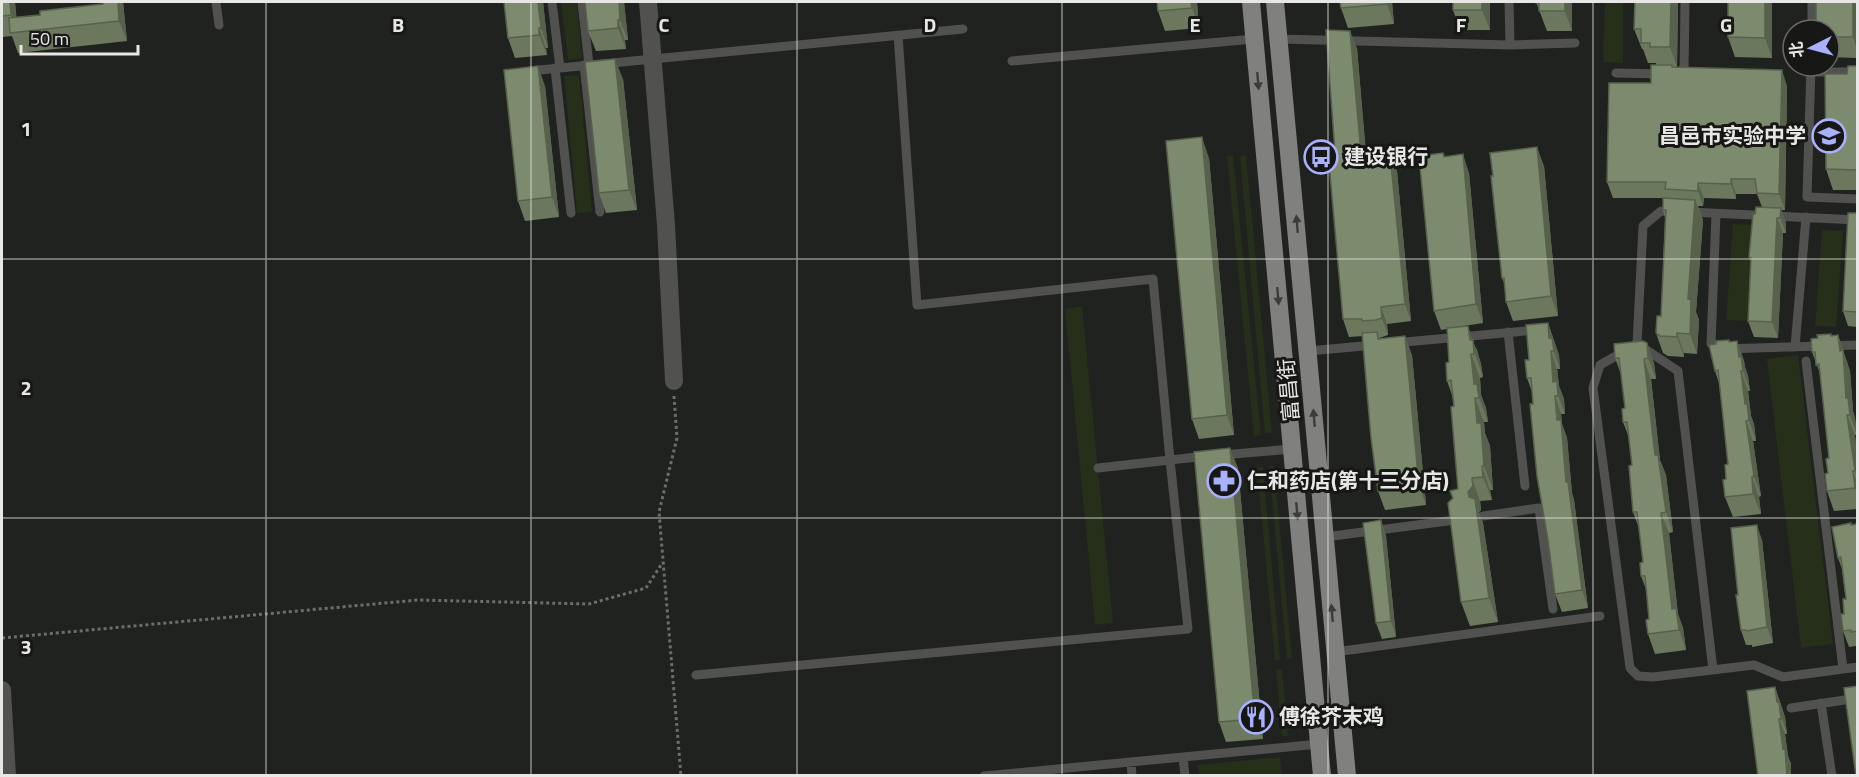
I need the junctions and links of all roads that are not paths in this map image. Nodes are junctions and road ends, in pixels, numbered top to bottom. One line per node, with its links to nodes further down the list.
1 (216, 2): 11 (lane)
2 (552, 2): 21 (lane)
3 (582, 2): 20 (lane)
4 (648, 2): 18 (street)
5 (1251, 2): 14 (main road, 富昌街)
6 (1275, 2): 15 (main road, 富昌街)
7 (1509, 2): 17 (lane)
8 (1684, 2): 26 (lane)
9 (1812, 2): 10 (lane)
10 (1812, 18)
11 (219, 26)
12 (963, 29): 13 (lane)
13 (898, 35): 18 (lane); 44 (lane)
14 (1254, 39): 19 (lane); 43 (main road, 富昌街, one-way to 43)
15 (1280, 39): 17 (lane); 40 (main road, 富昌街, one-way to 15)
16 (1575, 43): 17 (lane)
17 (1510, 45)
18 (653, 59): 20 (lane); 42 (street)
19 (1012, 61)
20 (586, 65): 21 (lane); 30 (lane)
21 (557, 68): 22 (lane); 31 (lane)
22 (520, 71)
23 (1841, 71): 24 (lane)
24 (1857, 72)
25 (1616, 73): 26 (lane)
26 (1684, 74): 27 (lane)
27 (1695, 74)
28 (1811, 78): 29 (lane)
29 (1857, 199)
30 (600, 212)
31 (571, 213)
32 (1716, 214): 33 (lane); 37 (lane); 39 (lane)
33 (1806, 218): 34 (lane); 39 (lane)
34 (1857, 220)
35 (1544, 329): 36 (lane)
36 (1508, 332): 40 (lane); 46 (lane)
37 (1637, 344): 57 (lane); 57 (lane)
38 (1857, 345): 39 (lane)
39 (1795, 347)
40 (1308, 351): 51 (main road, 富昌街, one-way to 40)
41 (1806, 361): 50 (lane)
42 (674, 381)
43 (1292, 449): 44 (lane); 63 (main road, 富昌街, one-way to 63)
44 (1170, 460): 45 (lane); 58 (lane)
45 (1098, 468)
46 (1525, 486)
47 (1483, 516): 52 (lane)
48 (1455, 520): 51 (lane)
49 (1836, 529): 50 (lane)
50 (1826, 530): 56 (lane)
51 (1325, 537): 54 (main road, 富昌街, one-way to 51)
52 (1553, 609)
53 (1600, 616): 54 (lane)
54 (1335, 652): 74 (main road, 富昌街)
55 (1857, 667): 56 (lane)
56 (1843, 669): 57 (lane)
57 (1713, 670)
58 (696, 675)
59 (2, 690): 66 (street)
60 (1857, 698): 61 (lane)
61 (1821, 703): 62 (lane); 75 (lane)
62 (1791, 708)
63 (1319, 744): 64 (lane); 73 (main road, 富昌街)
64 (1183, 757): 65 (lane); 72 (lane)
65 (1131, 762): 67 (lane); 71 (lane)
66 (5, 770)
67 (1089, 771): 68 (lane)
68 (1040, 773): 69 (lane)
69 (997, 775): 70 (lane)
70 (984, 776)
71 (1132, 776)
72 (1185, 776)
73 (1322, 776)
74 (1347, 776)
75 (1832, 776)

